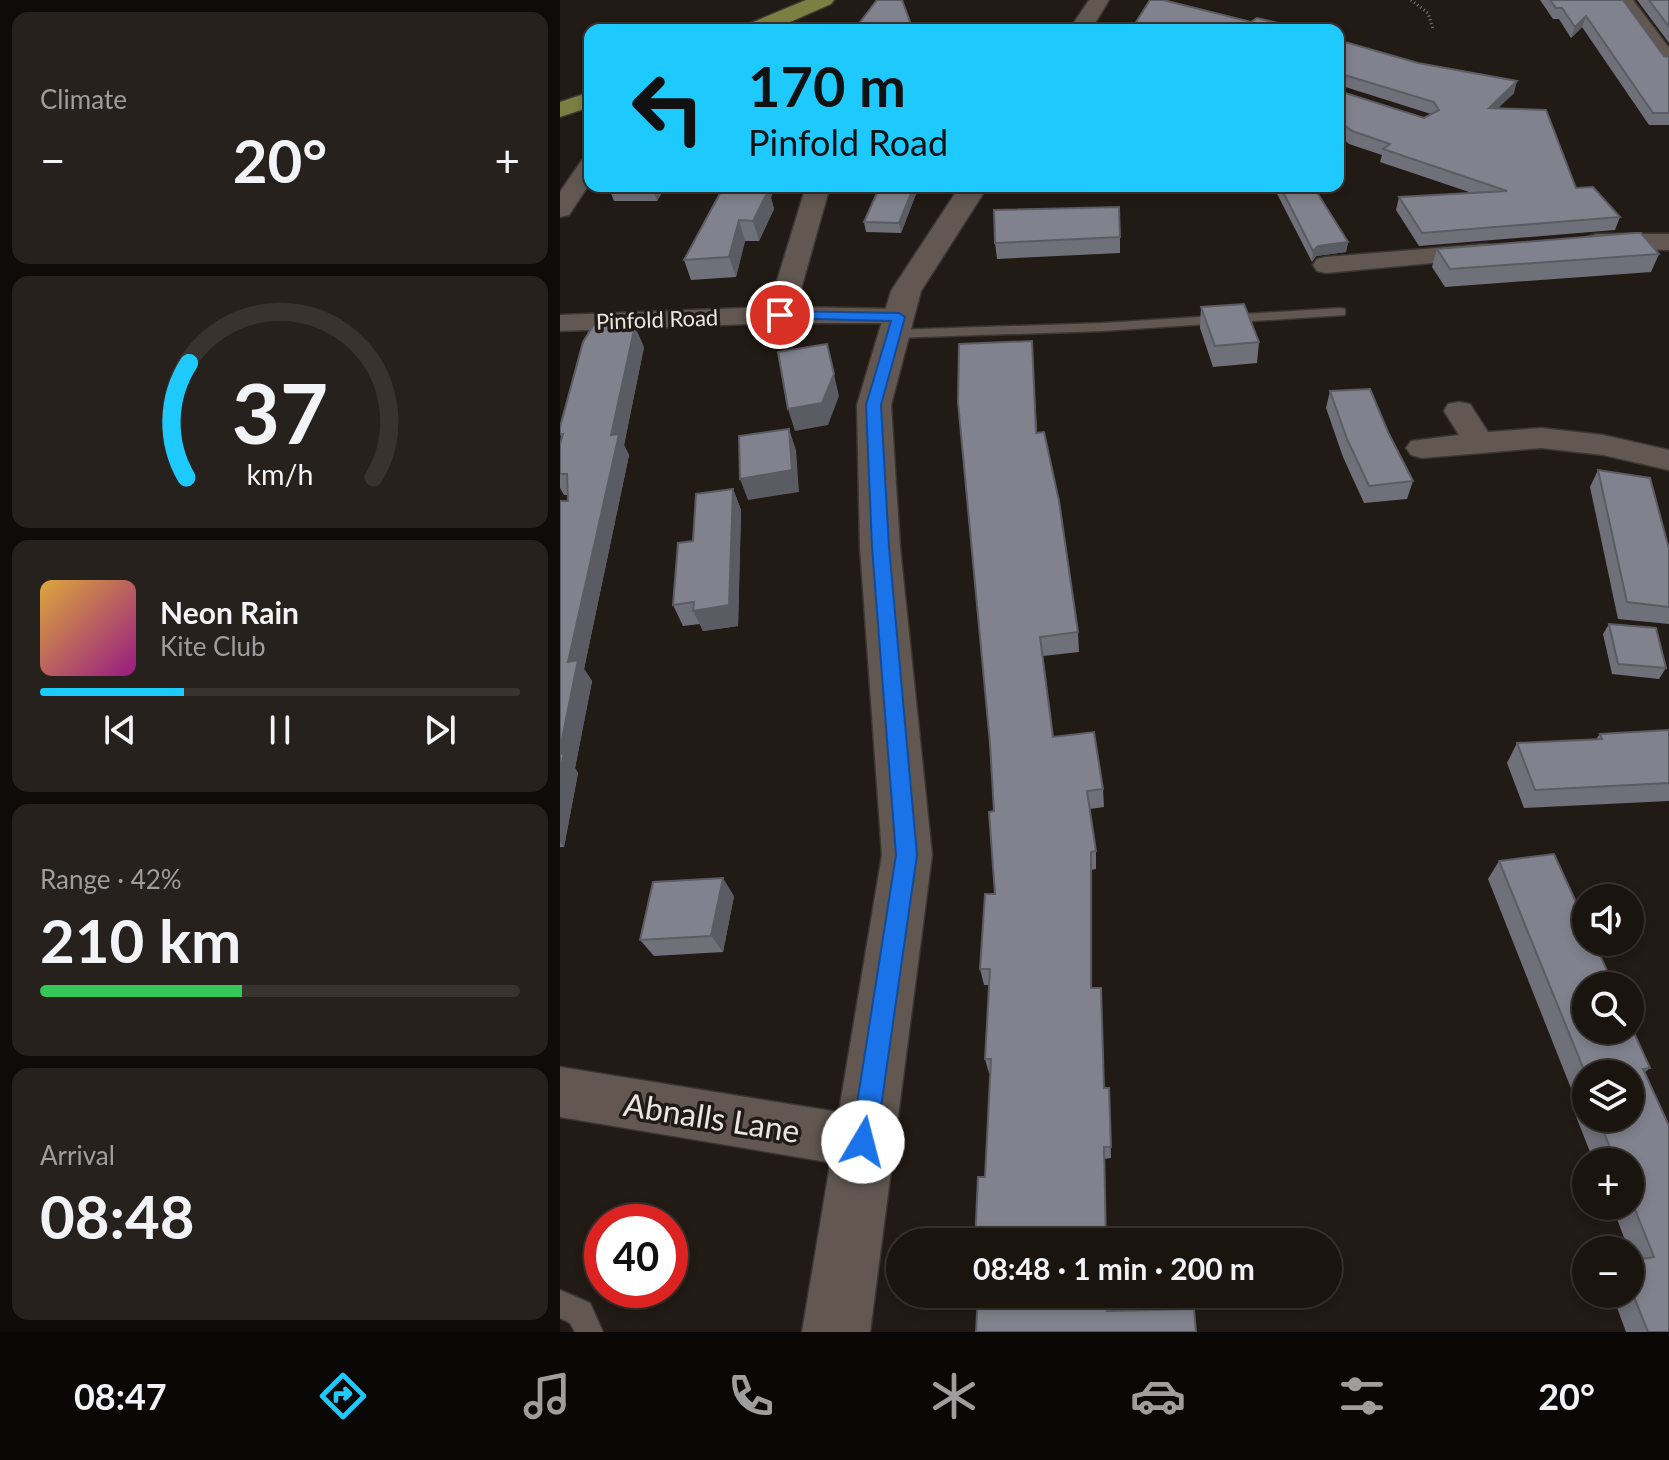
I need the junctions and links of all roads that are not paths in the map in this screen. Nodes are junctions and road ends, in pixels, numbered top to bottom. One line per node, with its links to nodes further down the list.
1 (824, 0): 4 (highway)
2 (1099, 0): 5 (street)
3 (1624, 0): 6 (street)
4 (768, 24)
5 (1084, 24)
6 (1669, 61)
7 (584, 101): 8 (highway)
8 (560, 110)
9 (578, 171): 12 (street)
10 (816, 192): 18 (street)
11 (970, 192): 20 (street)
12 (560, 210)
13 (1669, 242): 14 (street)
14 (1565, 245)
15 (1519, 249): 16 (street)
16 (1326, 265)
17 (1340, 312): 20 (lane)
18 (780, 315): 19 (street, Pinfold Road); 20 (street, Pinfold Road)
19 (560, 323)
20 (895, 326): 26 (street)
21 (1459, 411): 22 (street)
22 (1480, 444): 23 (street); 24 (street)
23 (1422, 448)
24 (1669, 460)
25 (560, 1092): 26 (street, Abnalls Lane)
26 (863, 1142): 29 (street)
27 (560, 1304): 28 (lane)
28 (589, 1332)
29 (836, 1332)

